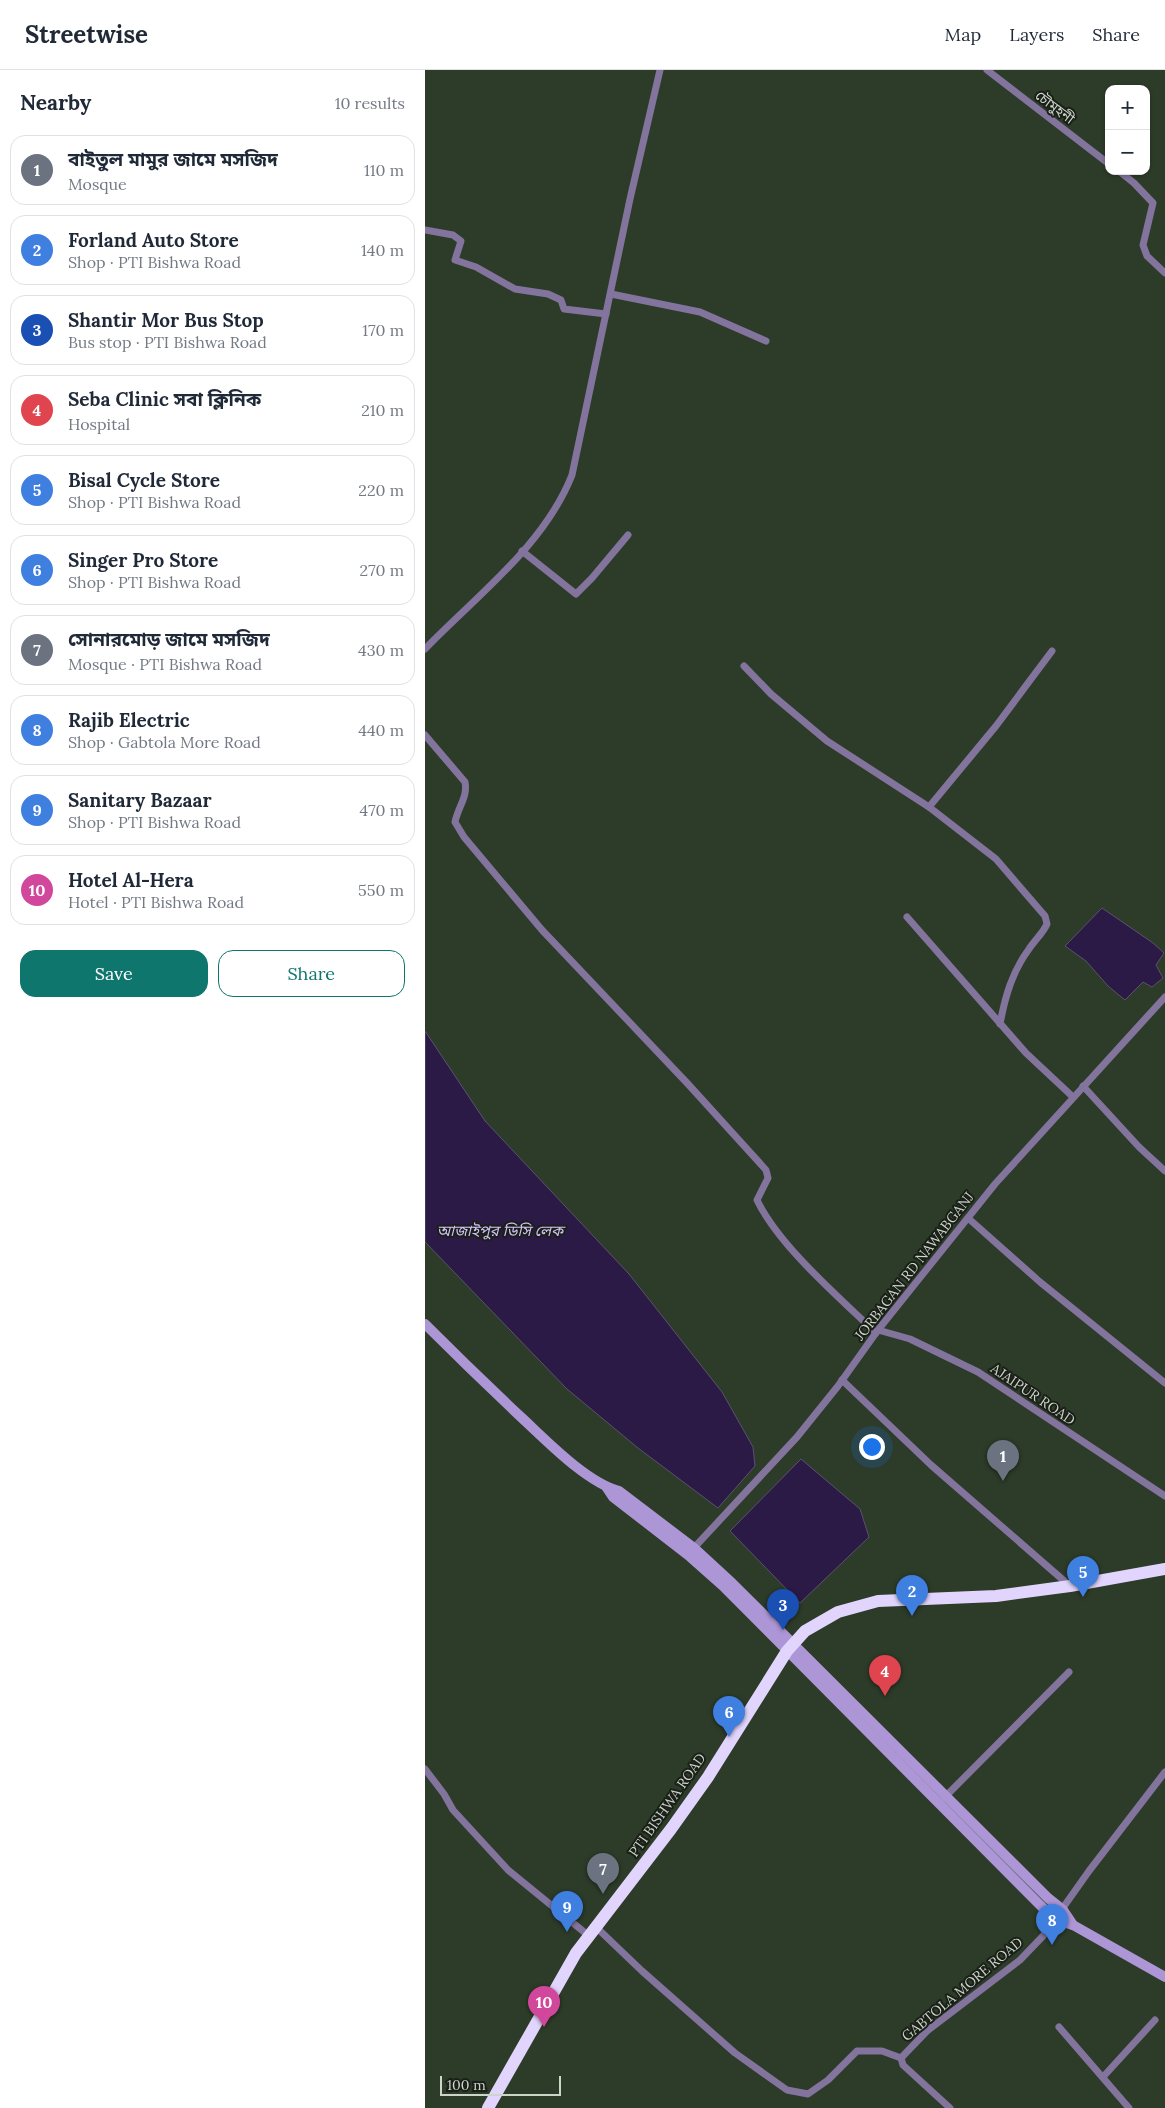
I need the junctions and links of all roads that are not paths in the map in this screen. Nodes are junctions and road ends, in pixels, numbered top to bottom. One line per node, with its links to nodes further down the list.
1 (660, 70): 7 (street)
2 (987, 70): 3 (street, চৌমুহনী)
3 (1105, 161)
4 (1124, 175): 6 (street)
5 (425, 230): 8 (street)
6 (1165, 273)
7 (611, 294): 8 (street); 9 (street)
8 (606, 314): 11 (street)
9 (766, 341)
10 (628, 535): 11 (street)
11 (522, 551): 12 (street)
12 (425, 649)
13 (1052, 651): 16 (street)
14 (744, 666): 16 (street)
15 (425, 735): 25 (street)
16 (929, 807): 19 (street)
17 (907, 917): 19 (street)
18 (1165, 997): 20 (street, JORBAGAN RD NAWABGANJ)
19 (1000, 1024): 21 (street)
20 (1083, 1086): 21 (street, JORBAGAN RD NAWABGANJ); 22 (street)
21 (1073, 1097): 23 (street, JORBAGAN RD NAWABGANJ)
22 (1165, 1171)
23 (968, 1218): 25 (street, JORBAGAN RD NAWABGANJ); 27 (street)
24 (425, 1324): 29 (street)
25 (877, 1331): 26 (street, JORBAGAN RD NAWABGANJ); 28 (street, AJAIPUR ROAD)
26 (842, 1380): 29 (street, JORBAGAN RD NAWABGANJ); 31 (street)
27 (1165, 1383)
28 (1165, 1496)
29 (691, 1552): 32 (street)
30 (1165, 1568): 31 (highway, PTI BISHWA ROAD)
31 (1069, 1586): 32 (highway, PTI BISHWA ROAD)
32 (790, 1647): 36 (street); 40 (highway, PTI BISHWA ROAD)
33 (1069, 1672): 36 (street)
34 (425, 1769): 40 (street)
35 (1165, 1772): 37 (street, GABTOLA MORE ROAD)
36 (942, 1800): 37 (street); 38 (street)
37 (1063, 1910): 38 (street, GABTOLA MORE ROAD); 39 (street)
38 (1056, 1920): 39 (street); 44 (street, GABTOLA MORE ROAD)
39 (1073, 1926): 41 (street)
40 (593, 1931): 44 (street); 46 (highway, PTI BISHWA ROAD)
41 (1165, 1977)
42 (1155, 2020): 45 (street)
43 (1059, 2027): 45 (street)
44 (901, 2058): 47 (street)
45 (1103, 2077): 48 (street)
46 (488, 2108)
47 (949, 2108)
48 (1129, 2108)

